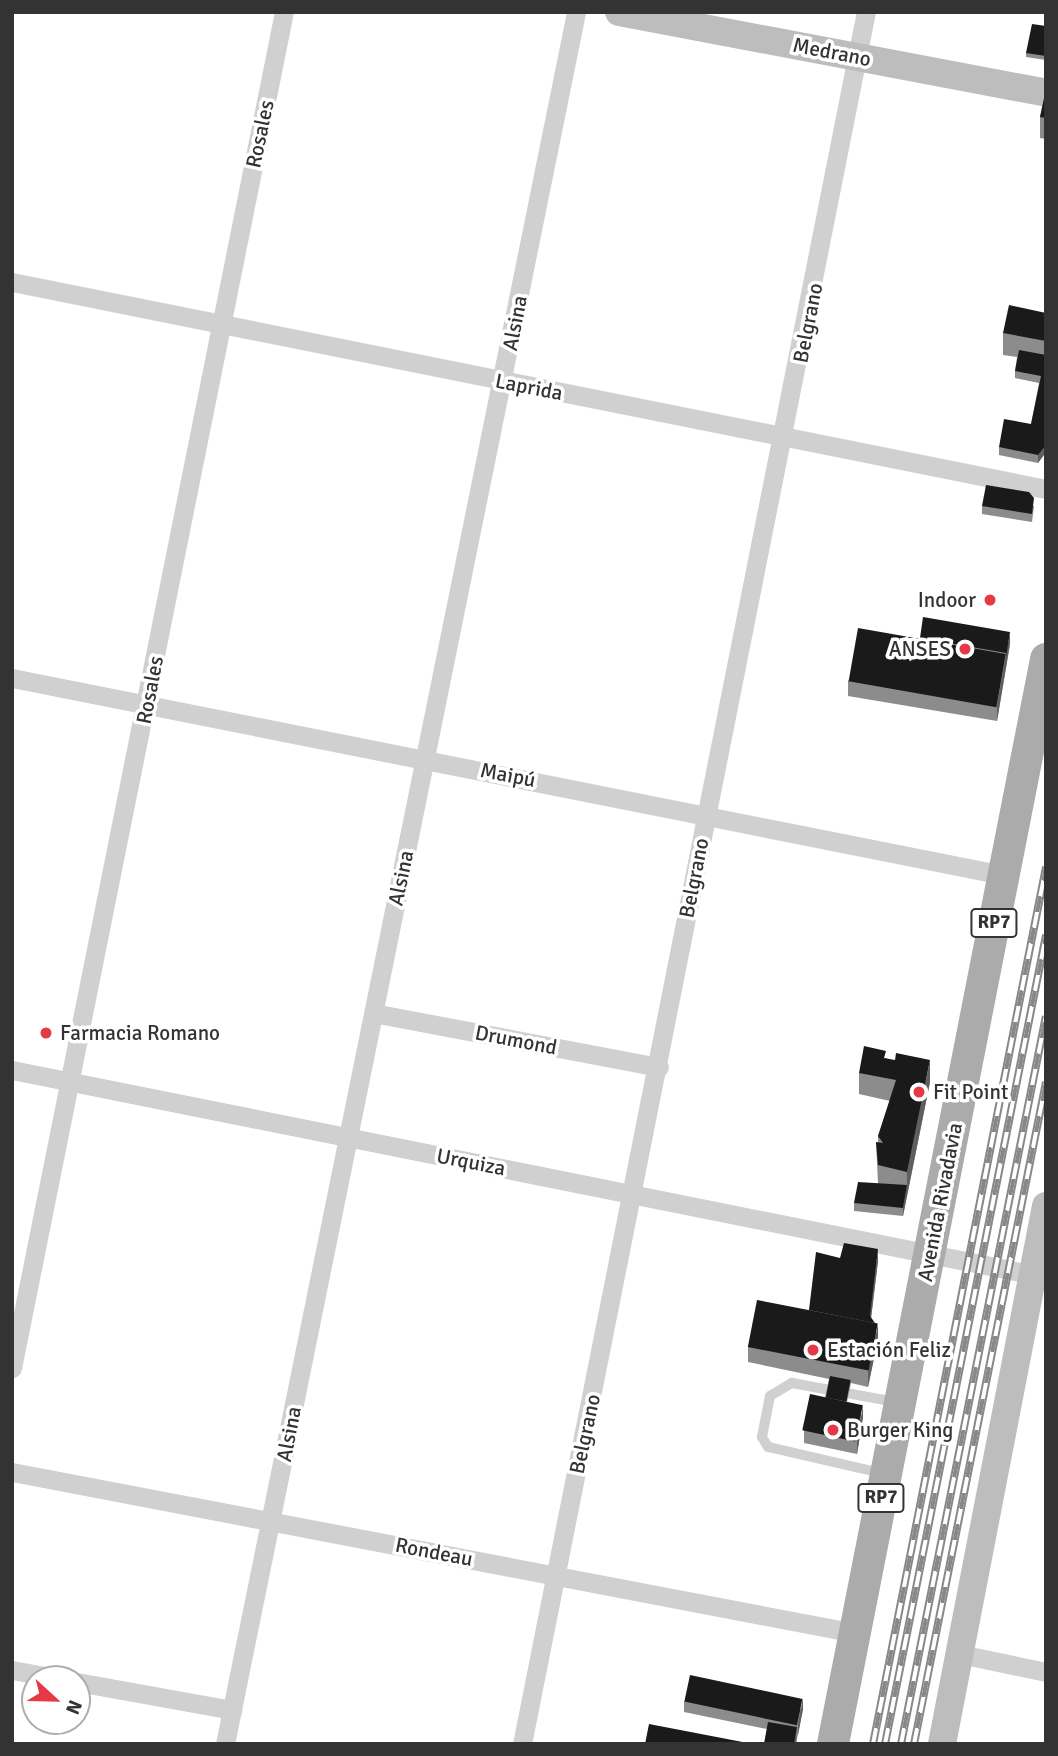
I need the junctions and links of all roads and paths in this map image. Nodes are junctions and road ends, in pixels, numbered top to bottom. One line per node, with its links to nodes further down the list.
1 (285, 12): 8 (street, Rosales)
2 (576, 12): 9 (street, Alsina)
3 (619, 12): 5 (main road, Medrano)
4 (866, 12): 5 (street, Belgrano)
5 (857, 57): 6 (main road, Medrano); 10 (street, Belgrano)
6 (1046, 93)
7 (12, 282): 8 (street, Laprida)
8 (220, 325): 9 (street, Laprida); 14 (street, Rosales)
9 (503, 382): 10 (street, Laprida); 15 (street, Alsina)
10 (786, 439): 11 (street, Laprida); 16 (street, Belgrano)
11 (1046, 489)
12 (1046, 659): 17 (main road, Avenida Rivadavia / RP7)
13 (12, 678): 14 (street, Maipú)
14 (147, 704): 15 (street, Maipú); 21 (street, Rosales)
15 (426, 758): 16 (street, Maipú); 18 (street, Alsina)
16 (706, 815): 17 (street, Maipú); 19 (street, Belgrano)
17 (1003, 875): 25 (main road, Avenida Rivadavia / RP7)
18 (373, 1013): 19 (street, Drumond); 22 (street, Alsina)
19 (659, 1067): 23 (street, Belgrano)
20 (12, 1070): 21 (street, Urquiza)
21 (69, 1081): 22 (street, Urquiza); 27 (street, Rosales)
22 (348, 1138): 23 (street, Urquiza); 31 (street, Alsina)
23 (634, 1195): 25 (street, Urquiza); 32 (street, Belgrano)
24 (1046, 1206): 26 (main road)
25 (930, 1253): 26 (street, Urquiza); 28 (main road, Avenida Rivadavia / RP7)
26 (1039, 1276): 34 (main road)
27 (12, 1368)
28 (900, 1403): 30 (main road, Avenida Rivadavia / RP7); 30 (lane)
29 (12, 1472): 31 (street, Rondeau)
30 (886, 1474): 33 (main road, Avenida Rivadavia / RP7)
31 (271, 1521): 32 (street, Rondeau); 37 (street, Alsina)
32 (558, 1576): 33 (street, Rondeau); 39 (street, Belgrano)
33 (855, 1633): 40 (main road, Avenida Rivadavia / RP7)
34 (960, 1654): 35 (street); 41 (main road)
35 (1046, 1672)
36 (91, 1685): 37 (street)
37 (232, 1710): 38 (street, Alsina)
38 (225, 1744)
39 (522, 1744)
40 (833, 1744)
41 (942, 1744)

